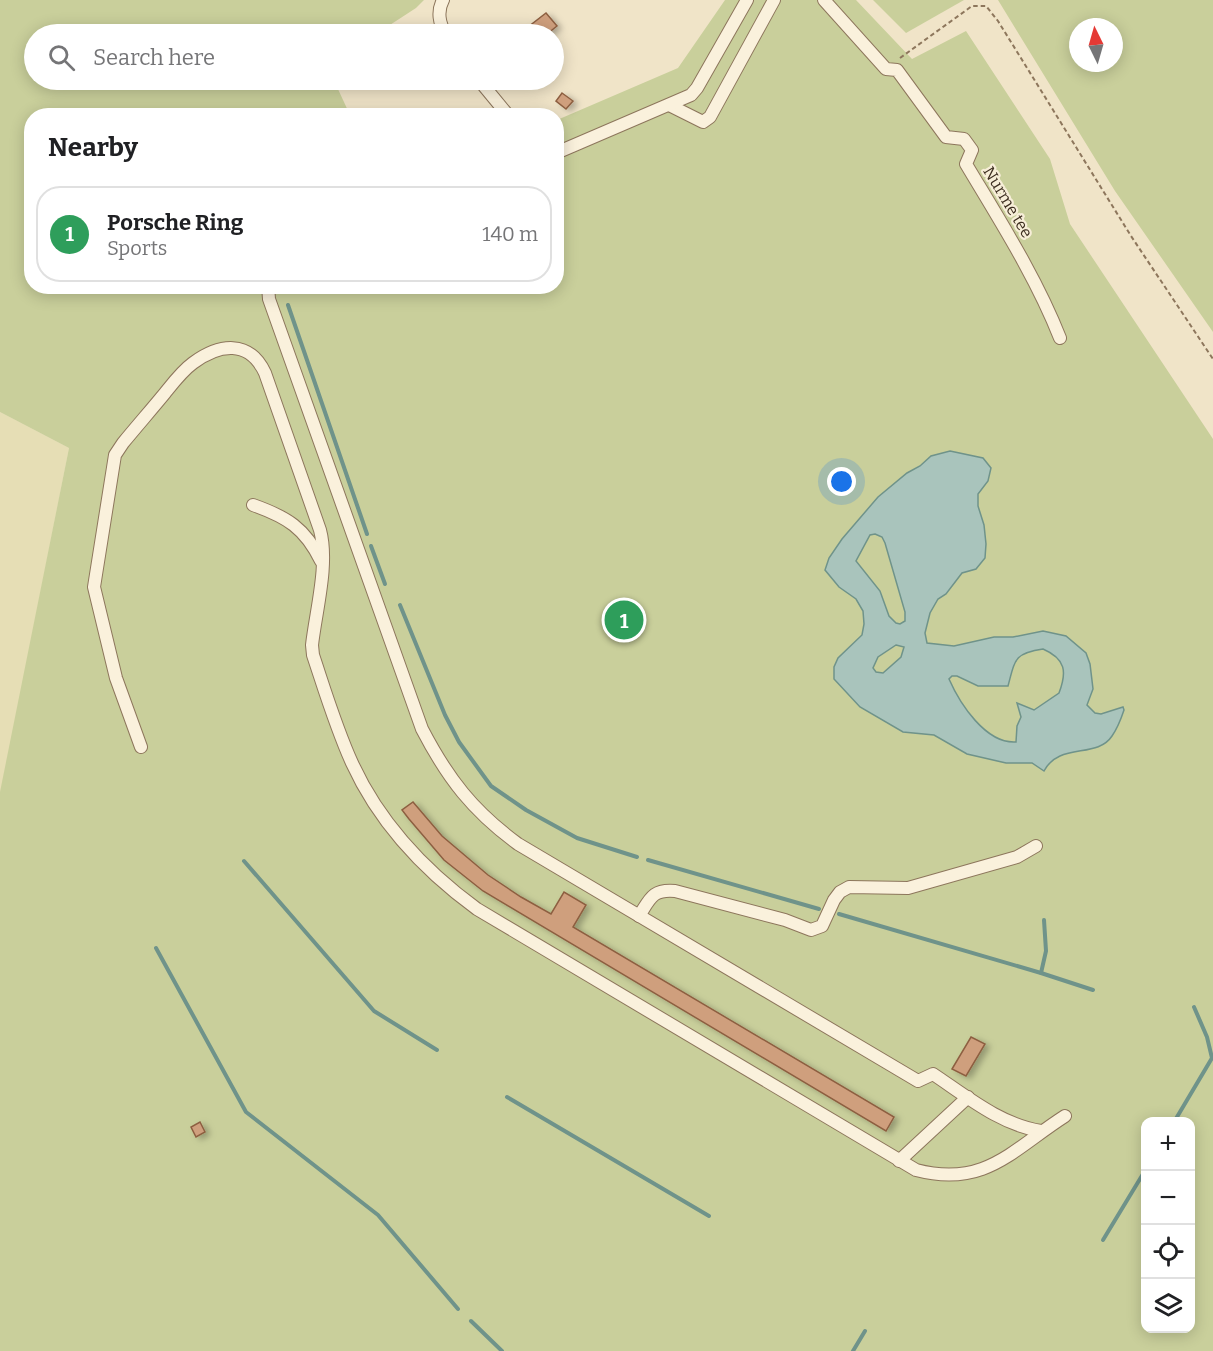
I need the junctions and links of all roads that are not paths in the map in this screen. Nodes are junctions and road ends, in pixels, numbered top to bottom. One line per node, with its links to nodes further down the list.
1 (443, 0): 5 (lane)
2 (747, 0): 7 (lane)
3 (774, 0): 7 (lane)
4 (824, 0): 11 (lane, Nurme tee)
5 (440, 24)
6 (487, 90): 8 (lane)
7 (669, 105): 9 (lane)
8 (502, 108)
9 (564, 150)
10 (269, 294): 16 (lane)
11 (1060, 338)
12 (253, 506): 13 (lane)
13 (322, 565): 14 (lane); 20 (lane)
14 (141, 747)
15 (1036, 846): 16 (lane)
16 (639, 916): 17 (lane)
17 (969, 1097): 19 (lane); 20 (lane)
18 (1065, 1116): 19 (lane)
19 (1041, 1131): 20 (lane)
20 (899, 1161)

